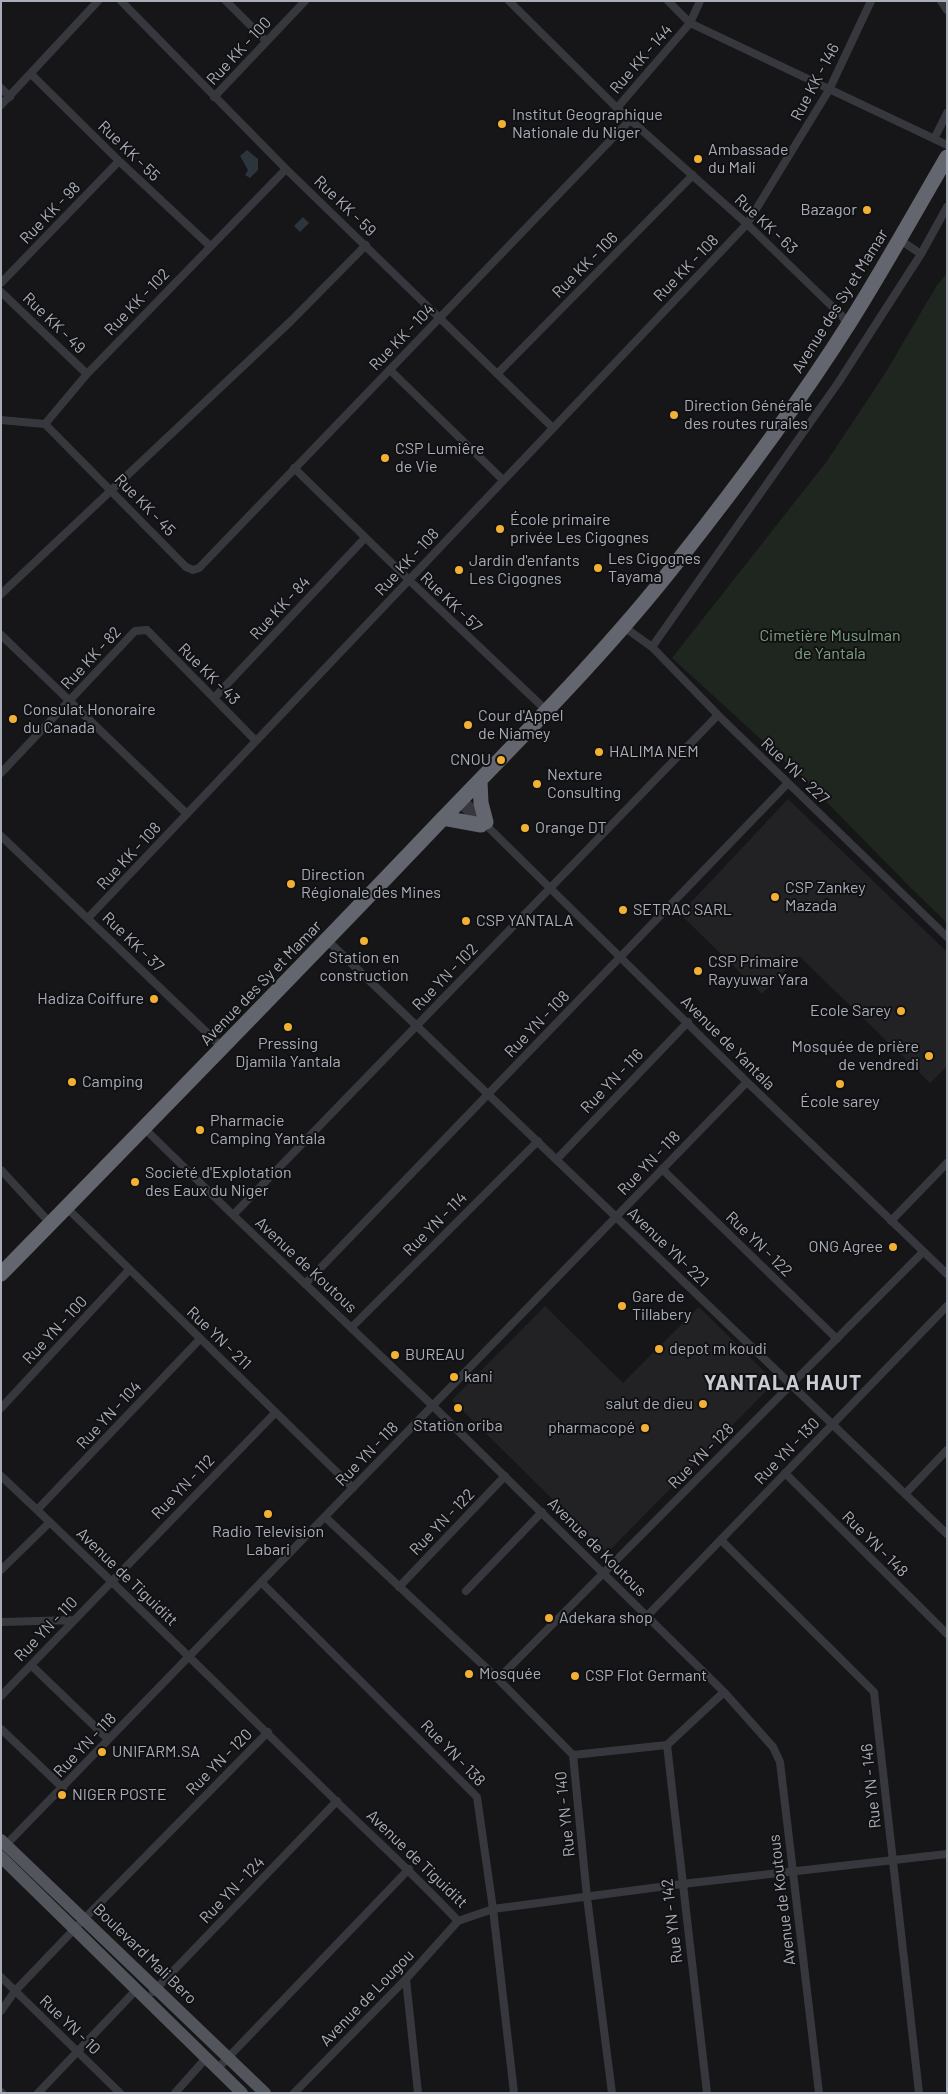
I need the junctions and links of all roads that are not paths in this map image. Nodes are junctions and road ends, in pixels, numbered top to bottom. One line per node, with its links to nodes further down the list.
1 (98, 1): 13 (street)
2 (121, 1): 17 (street, Rue KK - 59)
3 (226, 1): 12 (street)
4 (305, 1): 12 (street, Rue KK - 100)
5 (509, 1): 19 (street, Rue KK - 63)
6 (668, 1): 11 (street)
7 (700, 1): 11 (street, Rue KK - 144)
8 (871, 1): 15 (street, Rue KK - 146)
9 (941, 1): 10 (street)
10 (947, 10)
11 (690, 23): 15 (street); 19 (street, Rue KK - 144)
12 (266, 42): 17 (street, Rue KK - 100)
13 (31, 74): 16 (street); 25 (street, Rue KK - 55)
14 (1, 88): 16 (street)
15 (829, 90): 22 (street); 29 (street, Rue KK - 146)
16 (10, 97): 18 (street)
17 (214, 98): 26 (street, Rue KK - 59)
18 (1, 105)
19 (617, 108): 21 (street, Rue KK - 63)
20 (947, 112): 22 (street)
21 (630, 120): 27 (street, Rue KK - 63); 36 (street, Rue KK - 104)
22 (934, 139): 23 (street)
23 (947, 145)
24 (947, 157): 30 (highway, Avenue des Sy et Mamar)
25 (119, 161): 32 (street, Rue KK - 55); 34 (street, Rue KK - 98)
26 (286, 169): 31 (street, Rue KK - 59); 32 (street, Rue KK - 102)
27 (693, 175): 29 (street, Rue KK - 63); 40 (street, Rue KK - 106)
28 (947, 207): 33 (street)
29 (747, 224): 37 (street, Rue KK - 63); 43 (street, Rue KK - 108)
30 (900, 240): 33 (street); 37 (highway, Avenue des Sy et Mamar)
31 (366, 245): 36 (street, Rue KK - 59); 46 (street)
32 (210, 246): 39 (street, Rue KK - 102)
33 (921, 254): 54 (street)
34 (1, 283)
35 (1, 292): 39 (street, Rue KK - 49)
36 (439, 318): 38 (street, Rue KK - 104); 40 (street, Rue KK - 59)
37 (848, 324): 51 (highway, Avenue des Sy et Mamar)
38 (390, 370): 44 (street, Rue KK - 104); 45 (street)
39 (87, 374): 42 (street, Rue KK - 102)
40 (497, 374): 43 (street, Rue KK - 59)
41 (1, 420): 42 (street)
42 (45, 424): 46 (street, Rue KK - 45)
43 (553, 428): 45 (street, Rue KK - 108)
44 (294, 468): 47 (street, Rue KK - 57); 48 (street, Rue KK - 104)
45 (503, 480): 49 (street, Rue KK - 108)
46 (113, 490): 48 (street, Rue KK - 45); 50 (street)
47 (365, 538): 49 (street, Rue KK - 57); 55 (street, Rue KK - 84)
48 (193, 570)
49 (409, 580): 57 (street, Rue KK - 57); 59 (street, Rue KK - 108)
50 (1, 594)
51 (624, 627): 54 (street, Rue YN - 227); 57 (highway, Avenue des Sy et Mamar)
52 (141, 629): 55 (street, Rue KK - 43); 56 (street, Rue KK - 82)
53 (1, 635): 56 (street)
54 (652, 647): 58 (street, Rue YN - 227)
55 (214, 698): 59 (street, Rue KK - 43)
56 (70, 701): 60 (street, Rue KK - 82); 64 (street)
57 (548, 712): 61 (highway, Avenue des Sy et Mamar)
58 (718, 715): 62 (street, Rue YN - 227); 68 (street, Rue YN - 102)
59 (256, 742): 64 (street, Rue KK - 108)
60 (1, 773)
61 (480, 781): 63 (highway, Avenue des Sy et Mamar); 66 (highway)
62 (788, 783): 70 (street, Rue YN - 227); 72 (street, Rue YN - 108)
63 (461, 801): 65 (highway, Avenue des Sy et Mamar); 66 (street, Avenue de Yantala)
64 (187, 814): 69 (street, Rue KK - 108)
65 (443, 818): 66 (highway); 71 (highway, Avenue des Sy et Mamar)
66 (485, 825): 68 (street, Avenue de Yantala)
67 (1, 836): 69 (street, Rue KK - 37)
68 (550, 888): 72 (street, Avenue de Yantala); 74 (street, Rue YN - 102)
69 (88, 918): 75 (street, Rue KK - 37)
70 (947, 936)
71 (327, 940): 74 (street, Avenue YN- 221); 75 (highway, Avenue des Sy et Mamar)
72 (621, 957): 73 (street, Avenue de Yantala); 77 (street, Rue YN - 108)
73 (688, 1022): 76 (street, Avenue de Yantala); 80 (street, Rue YN - 116)
74 (417, 1025): 77 (street, Avenue YN- 221); 85 (street, Rue YN - 102)
75 (223, 1048): 78 (highway, Avenue des Sy et Mamar)
76 (747, 1082): 82 (street, Rue YN - 118); 87 (street, Avenue de Yantala)
77 (489, 1094): 79 (street, Avenue YN- 221); 93 (street, Rue YN - 108)
78 (145, 1129): 84 (highway, Avenue des Sy et Mamar); 85 (street, Avenue de Koutous)
79 (538, 1141): 80 (street, Avenue YN- 221); 95 (street, Rue YN - 114)
80 (557, 1159): 86 (street, Avenue YN- 221)
81 (947, 1163): 87 (street)
82 (662, 1169): 86 (street, Rue YN - 118); 97 (street, Rue YN - 122)
83 (1, 1170): 88 (street)
84 (67, 1208): 88 (highway, Avenue des Sy et Mamar); 90 (street, Rue YN - 211)
85 (233, 1215): 93 (street, Avenue de Koutous)
86 (616, 1216): 98 (street, Avenue YN- 221); 99 (street, Rue YN - 118)
87 (891, 1221): 89 (street, Avenue de Yantala)
88 (51, 1224): 91 (highway, Avenue des Sy et Mamar)
89 (922, 1252): 92 (street, Avenue de Yantala); 97 (street, Rue YN - 128)
90 (129, 1270): 96 (street, Rue YN - 211); 100 (street, Rue YN - 100)
91 (1, 1274)
92 (947, 1274)
93 (305, 1284): 95 (street, Avenue de Koutous)
94 (947, 1306): 102 (street, Rue YN - 130)
95 (352, 1327): 99 (street, Avenue de Koutous)
96 (200, 1338): 101 (street, Rue YN - 211); 109 (street, Rue YN - 104)
97 (837, 1339): 98 (street, Rue YN - 128)
98 (791, 1384): 102 (street, Avenue YN- 221); 116 (street, Rue YN - 128)
99 (433, 1406): 106 (street, Avenue de Koutous); 107 (street, Rue YN - 118)
100 (1, 1408)
101 (275, 1412): 107 (street, Rue YN - 211); 117 (street, Rue YN - 112)
102 (832, 1424): 104 (street, Rue YN - 130); 108 (street, Avenue YN- 221)
103 (947, 1450): 108 (street)
104 (785, 1473): 114 (street, Rue YN - 130); 124 (street, Rue YN - 148)
105 (1, 1476): 109 (street, Avenue de Tiguiditt)
106 (505, 1476): 110 (street, Avenue de Koutous); 119 (street, Rue YN - 122)
107 (353, 1488): 111 (street, Rue YN - 118)
108 (905, 1494): 113 (street, Avenue YN- 221)
109 (37, 1510): 112 (street, Avenue de Tiguiditt)
110 (542, 1512): 116 (street, Avenue de Koutous); 120 (street)
111 (325, 1517): 118 (street, Rue YN - 118); 119 (street, Rue YN - 140)
112 (50, 1522): 115 (street); 117 (street, Avenue de Tiguiditt)
113 (947, 1534)
114 (720, 1540): 121 (street, Rue YN - 130); 139 (street, Rue YN - 146)
115 (1, 1570)
116 (604, 1572): 121 (street, Avenue de Koutous); 127 (street, Rue YN - 128)
117 (112, 1582): 122 (street, Rue YN - 110); 125 (street, Avenue de Tiguiditt)
118 (261, 1582): 125 (street, Rue YN - 118); 144 (street, Rue YN - 138)
119 (399, 1587): 127 (street, Rue YN - 140)
120 (466, 1590)
121 (647, 1616): 128 (street, Avenue de Koutous)
122 (74, 1620): 123 (street); 126 (street, Rue YN - 110)
123 (1, 1622)
124 (947, 1634)
125 (190, 1656): 131 (street, Avenue de Tiguiditt); 132 (street, Rue YN - 118)
126 (31, 1665): 129 (street, Rue YN - 110); 132 (street)
127 (498, 1679): 134 (street, Rue YN - 140)
128 (724, 1692): 133 (street); 141 (street, Avenue de Koutous)
129 (1, 1696)
130 (1, 1729): 135 (street)
131 (268, 1732): 136 (street, Avenue de Tiguiditt); 146 (street, Rue YN - 120)
132 (108, 1739): 135 (street, Rue YN - 118)
133 (667, 1745): 134 (street); 142 (street, Rue YN - 142)
134 (572, 1755): 143 (street, Rue YN - 140)
135 (63, 1788): 137 (street, Rue YN - 118)
136 (337, 1802): 140 (street, Avenue de Tiguiditt); 149 (street, Rue YN - 124)
137 (3, 1848): 146 (main road, Boulevard Mali Bero)
138 (947, 1854): 139 (street, Avenue de Tiguiditt)
139 (892, 1861): 141 (street, Avenue de Tiguiditt); 169 (street, Rue YN - 146)
140 (409, 1869): 145 (street, Avenue de Tiguiditt); 156 (street)
141 (793, 1871): 142 (street, Avenue de Tiguiditt); 168 (street, Avenue de Koutous)
142 (682, 1884): 143 (street, Avenue de Tiguiditt); 167 (street, Rue YN - 142)
143 (588, 1897): 144 (street, Avenue de Tiguiditt); 166 (street, Rue YN - 140)
144 (493, 1909): 145 (street, Avenue de Tiguiditt); 165 (street, Rue YN - 138)
145 (458, 1921): 148 (street, Avenue de Lougou)
146 (80, 1923): 149 (main road, Boulevard Mali Bero); 150 (main road, Boulevard Mali Bero); 151 (street, Rue YN - 120)
147 (1, 1977): 151 (street, Rue YN - 10)
148 (406, 1979): 163 (street, Avenue de Lougou); 164 (street)
149 (156, 1988): 152 (street, Rue YN - 124); 156 (main road, Boulevard Mali Bero)
150 (137, 1989): 152 (main road, Boulevard Mali Bero); 154 (street)
151 (15, 1991): 153 (street, Rue YN - 120); 154 (street, Rue YN - 10)
152 (147, 1998): 155 (main road, Boulevard Mali Bero)
153 (1, 2011)
154 (77, 2051): 158 (street); 159 (street, Rue YN - 10)
155 (207, 2057): 157 (main road, Boulevard Mali Bero); 160 (street)
156 (229, 2057): 157 (street); 162 (main road, Boulevard Mali Bero)
157 (218, 2068): 161 (main road, Boulevard Mali Bero)
158 (38, 2093)
159 (120, 2093)
160 (175, 2093)
161 (242, 2093)
162 (265, 2093)
163 (294, 2093)
164 (418, 2093)
165 (514, 2093)
166 (612, 2093)
167 (707, 2093)
168 (819, 2093)
169 (919, 2093)

